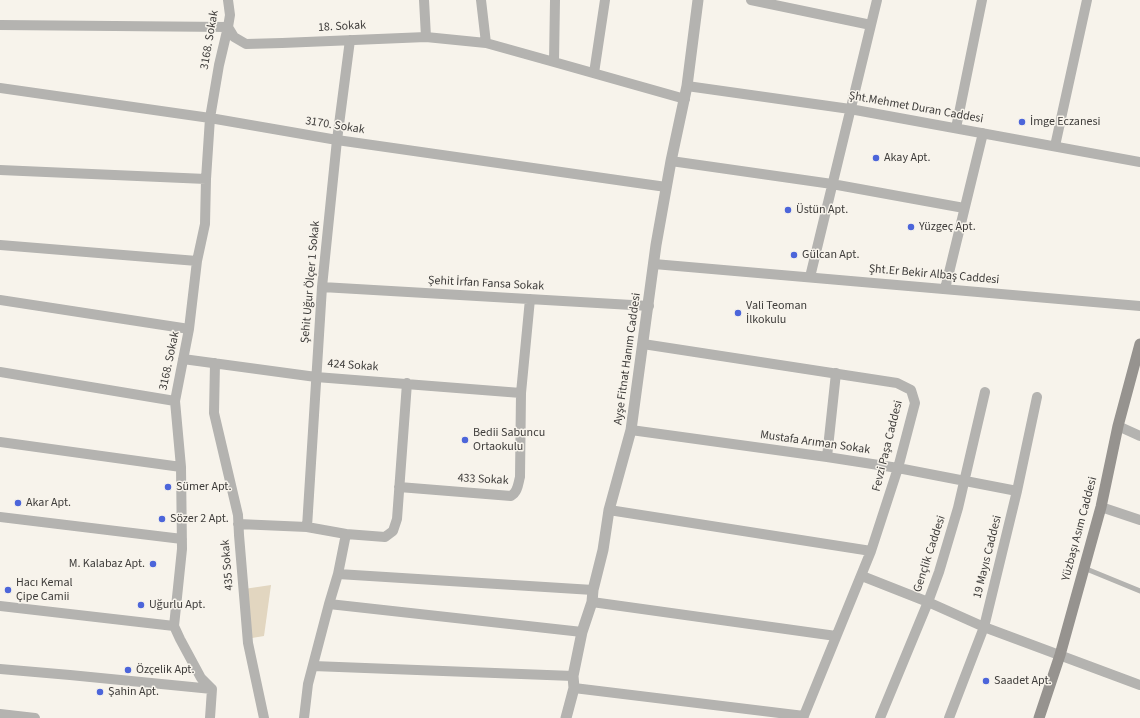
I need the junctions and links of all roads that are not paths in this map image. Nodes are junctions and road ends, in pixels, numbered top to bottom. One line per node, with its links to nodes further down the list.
1 (228, 0): 13 (street, 3168. Sokak)
2 (424, 0): 14 (street)
3 (481, 0): 16 (street)
4 (555, 0): 17 (street)
5 (605, 0): 18 (street)
6 (698, 0): 19 (street, Ayşe Fitnat Hanım Caddesi)
7 (751, 0): 12 (street)
8 (877, 0): 12 (street)
9 (982, 0): 24 (street)
10 (1087, 0): 27 (street)
11 (0, 25): 13 (street)
12 (871, 25): 22 (street)
13 (228, 27): 15 (street, 18. Sokak); 23 (street, 3168. Sokak)
14 (426, 37): 15 (street, 18. Sokak); 16 (street, 18. Sokak)
15 (350, 40): 26 (street, Şehit Uğur Ölçer 1 Sokak)
16 (486, 44): 17 (street, 18. Sokak)
17 (554, 62): 18 (street, 18. Sokak)
18 (594, 73): 21 (street, 18. Sokak)
19 (687, 86): 21 (street, Ayşe Fitnat Hanım Caddesi); 22 (street, Şht.Mehmet Duran Caddesi)
20 (0, 88): 23 (street, 3170. Sokak)
21 (685, 99): 28 (street, Ayşe Fitnat Hanım Caddesi)
22 (850, 109): 24 (street, Şht.Mehmet Duran Caddesi); 32 (street)
23 (210, 118): 26 (street, 3170. Sokak); 31 (street, 3168. Sokak)
24 (956, 128): 25 (street, Şht.Mehmet Duran Caddesi)
25 (983, 134): 27 (street, Şht.Mehmet Duran Caddesi); 34 (street)
26 (337, 140): 33 (street, 3170. Sokak); 39 (street, Şehit Uğur Ölçer 1 Sokak)
27 (1055, 146): 29 (street, Şht.Mehmet Duran Caddesi)
28 (671, 161): 32 (street); 33 (street, Ayşe Fitnat Hanım Caddesi)
29 (1140, 162)
30 (0, 170): 31 (street)
31 (206, 179): 36 (street, 3168. Sokak)
32 (832, 184): 34 (street); 38 (street)
33 (666, 187): 37 (street, Ayşe Fitnat Hanım Caddesi)
34 (964, 208): 40 (street)
35 (0, 245): 36 (street)
36 (198, 261): 45 (street, 3168. Sokak)
37 (654, 264): 38 (street, Şht.Er Bekir Albaş Caddesi); 43 (street, Ayşe Fitnat Hanım Caddesi)
38 (810, 277): 40 (street, Şht.Er Bekir Albaş Caddesi)
39 (322, 287): 41 (street, Şehit İrfan Fansa Sokak); 52 (street, Şehit Uğur Ölçer 1 Sokak)
40 (945, 289): 44 (street, Şht.Er Bekir Albaş Caddesi)
41 (530, 299): 43 (street, Şehit İrfan Fansa Sokak); 55 (street, 433 Sokak)
42 (0, 300): 45 (street)
43 (649, 306): 46 (street, Ayşe Fitnat Hanım Caddesi)
44 (1140, 306)
45 (189, 329): 48 (street, 3168. Sokak)
46 (643, 344): 51 (street, Fevzi Paşa Caddesi); 59 (street, Ayşe Fitnat Hanım Caddesi)
47 (1140, 344): 58 (main road, Yüzbaşı Asım Caddesi)
48 (183, 359): 49 (street, 424 Sokak); 57 (street, 3168. Sokak)
49 (215, 363): 52 (street, 424 Sokak); 72 (street, 435 Sokak)
50 (0, 372): 57 (street)
51 (836, 373): 62 (street); 64 (street, Fevzi Paşa Caddesi)
52 (316, 377): 53 (street, 424 Sokak); 73 (street, Şehit Uğur Ölçer 1 Sokak)
53 (407, 383): 55 (street, 424 Sokak); 66 (street)
54 (985, 392): 65 (street, Gençlik Caddesi)
55 (522, 393): 66 (street, 433 Sokak)
56 (1037, 397): 67 (street, 19 Mayıs Caddesi)
57 (175, 401): 63 (street, 3168. Sokak)
58 (1118, 426): 60 (street); 68 (main road, Yüzbaşı Asım Caddesi)
59 (631, 430): 62 (street, Mustafa Arıman Sokak); 69 (street, Ayşe Fitnat Hanım Caddesi)
60 (1140, 436)
61 (0, 442): 63 (street)
62 (827, 457): 64 (street, Mustafa Arıman Sokak)
63 (181, 467): 75 (street, 3168. Sokak)
64 (898, 468): 65 (street, Mustafa Arıman Sokak); 76 (street, Fevzi Paşa Caddesi)
65 (964, 481): 67 (street, Mustafa Arıman Sokak); 83 (street, Gençlik Caddesi)
66 (399, 487): 74 (street)
67 (1017, 491): 87 (street, 19 Mayıs Caddesi)
68 (1101, 507): 71 (street); 77 (main road, Yüzbaşı Asım Caddesi)
69 (609, 510): 76 (street); 80 (street, Ayşe Fitnat Hanım Caddesi)
70 (0, 517): 75 (street)
71 (1140, 520)
72 (238, 524): 73 (street); 101 (street, 435 Sokak)
73 (307, 527): 74 (street)
74 (346, 534): 78 (street)
75 (182, 539): 86 (street, 3168. Sokak)
76 (871, 551): 79 (street, Fevzi Paşa Caddesi)
77 (1084, 568): 81 (lane); 90 (main road, Yüzbaşı Asım Caddesi)
78 (338, 574): 80 (street); 84 (street)
79 (862, 576): 83 (street); 89 (street, Fevzi Paşa Caddesi)
80 (593, 590): 82 (street, Ayşe Fitnat Hanım Caddesi)
81 (1140, 591)
82 (592, 602): 88 (street, Ayşe Fitnat Hanım Caddesi); 89 (street)
83 (928, 602): 87 (street); 104 (street, Gençlik Caddesi)
84 (329, 604): 88 (street); 91 (street)
85 (0, 606): 86 (street)
86 (174, 626): 96 (street)
87 (984, 627): 90 (street); 105 (street, 19 Mayıs Caddesi)
88 (582, 632): 93 (street, Ayşe Fitnat Hanım Caddesi)
89 (836, 636): 98 (street, Fevzi Paşa Caddesi)
90 (1060, 655): 94 (street); 106 (main road, Yüzbaşı Asım Caddesi)
91 (313, 666): 93 (street); 102 (street)
92 (0, 669): 96 (street)
93 (574, 676): 95 (street, Ayşe Fitnat Hanım Caddesi)
94 (1140, 685)
95 (574, 688): 98 (street); 103 (street, Ayşe Fitnat Hanım Caddesi)
96 (212, 689): 100 (street)
97 (0, 714): 99 (street)
98 (803, 717)
99 (35, 718)
100 (210, 718)
101 (264, 718)
102 (304, 718)
103 (566, 718)
104 (880, 718)
105 (949, 718)
106 (1039, 718)

